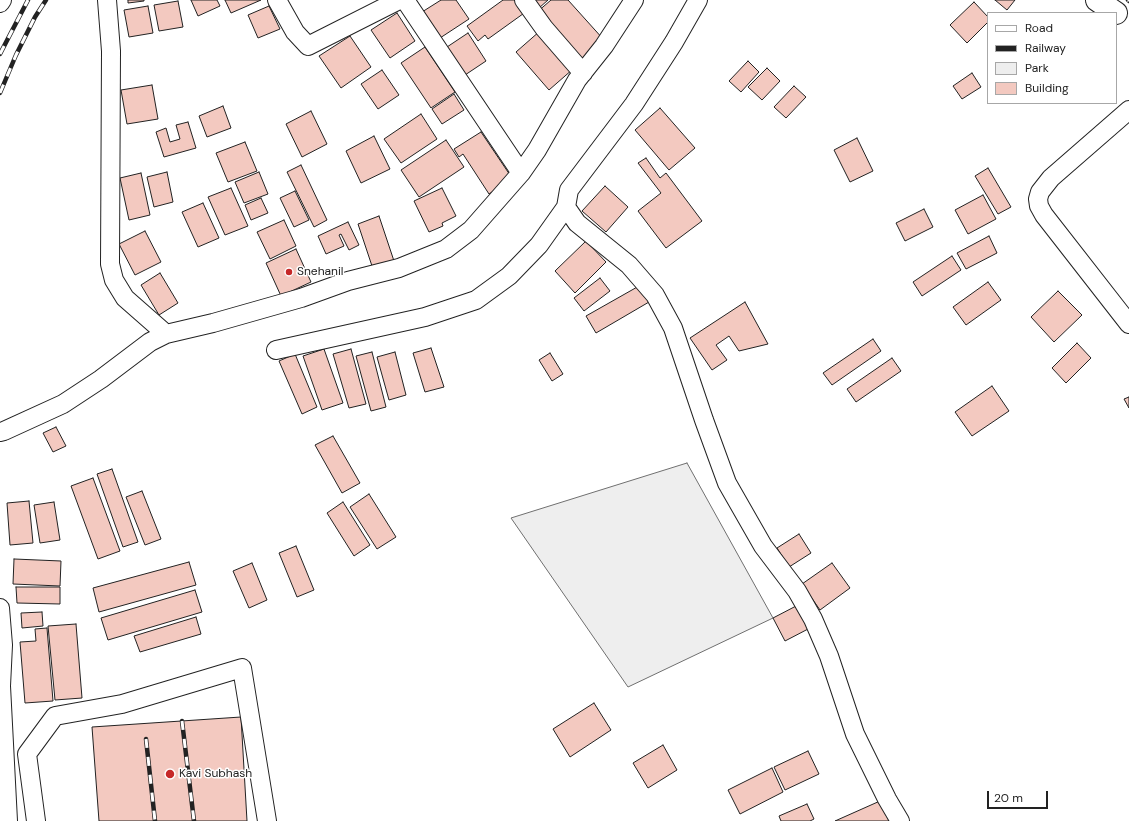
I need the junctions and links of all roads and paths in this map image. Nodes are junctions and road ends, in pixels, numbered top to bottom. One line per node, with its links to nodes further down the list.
1 (2, 0): 10 (street)
2 (106, 0): 19 (street)
3 (277, 0): 4 (street)
4 (399, 0)
5 (405, 0): 16 (street)
6 (524, 0): 14 (street)
7 (634, 0): 14 (street)
8 (698, 0): 17 (street)
9 (1097, 0): 11 (street)
10 (0, 3)
11 (1115, 12)
12 (1117, 14): 13 (street)
13 (1129, 26)
14 (583, 73): 16 (street)
15 (1129, 110): 18 (street)
16 (521, 173): 19 (street)
17 (566, 207): 20 (street); 26 (street)
18 (1129, 324)
19 (166, 334): 21 (street)
20 (276, 350)
21 (0, 432)
22 (0, 608): 23 (street)
23 (8, 821)
24 (36, 821): 25 (street)
25 (267, 821)
26 (900, 821)

